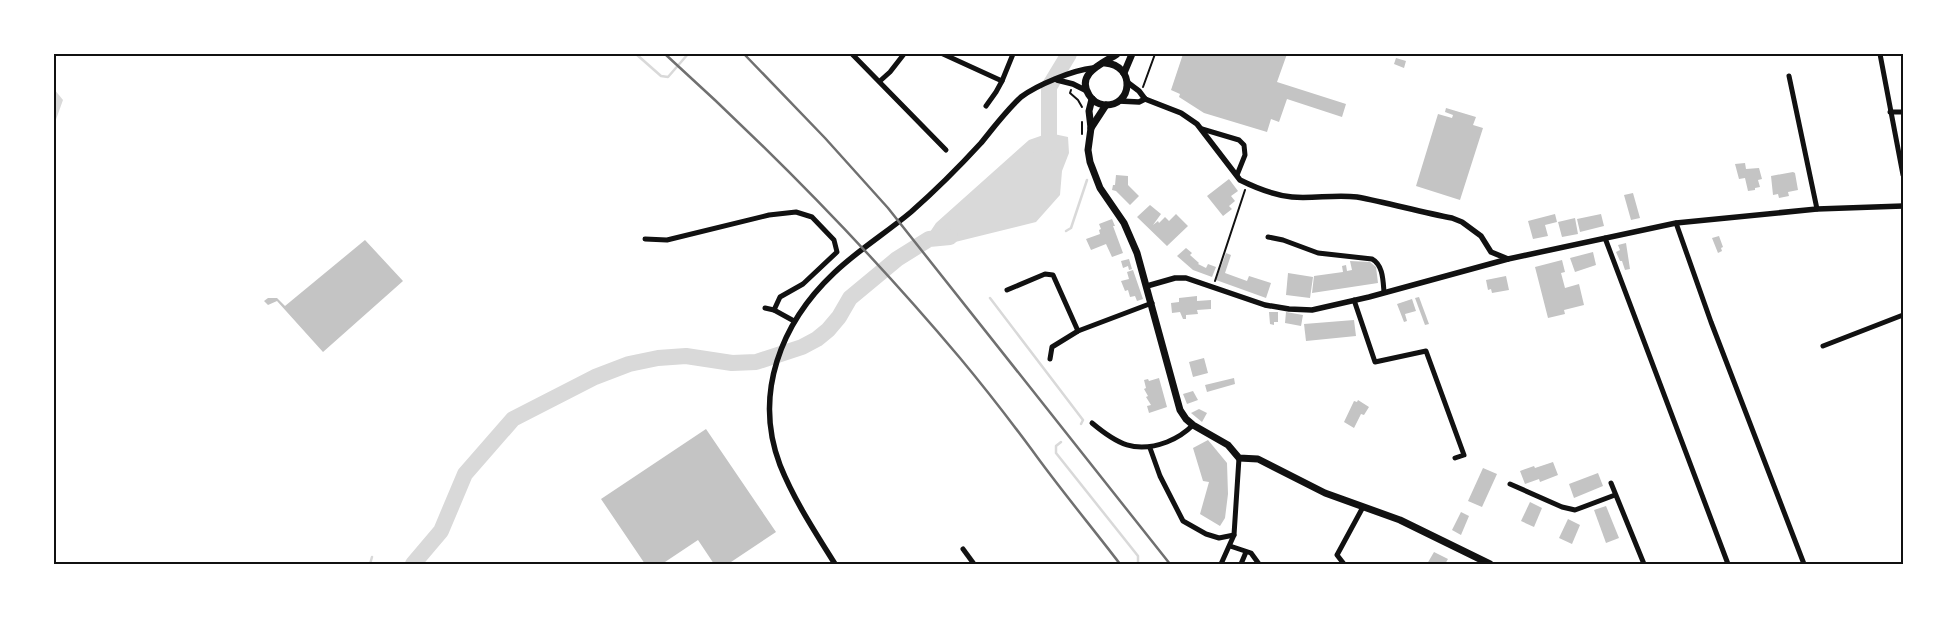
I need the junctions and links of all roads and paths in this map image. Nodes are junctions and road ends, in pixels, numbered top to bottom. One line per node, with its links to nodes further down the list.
1 (852, 54): 14 (street)
2 (904, 54): 14 (street)
3 (943, 54): 15 (street)
4 (1013, 54): 15 (street)
5 (1118, 54): 9 (main road)
6 (1132, 54): 11 (main road)
7 (1155, 54): 17 (path)
8 (1880, 54): 26 (street)
9 (1104, 63): 10 (main road); 11 (main road)
10 (1093, 68): 13 (street); 18 (main road)
11 (1124, 73): 16 (main road)
12 (1789, 76): 37 (street)
13 (1057, 80): 18 (street); 54 (street)
14 (880, 82): 32 (street)
15 (1002, 82): 24 (street)
16 (1127, 82): 21 (street); 22 (main road)
17 (1142, 89)
18 (1087, 92): 20 (main road)
19 (1070, 93): 25 (path)
20 (1092, 99): 23 (main road); 29 (main road)
21 (1146, 99): 22 (street); 30 (street)
22 (1119, 101): 23 (main road)
23 (1106, 105): 29 (main road)
24 (986, 106)
25 (1082, 108)
26 (1890, 112): 27 (street); 33 (street)
27 (1903, 112)
28 (1082, 117): 31 (path)
29 (1091, 128): 45 (main road)
30 (1202, 129): 34 (street); 34 (street)
31 (1081, 133)
32 (946, 150)
33 (1903, 175)
34 (1237, 176): 42 (street)
35 (1246, 188): 46 (path)
36 (1903, 206): 37 (street)
37 (1816, 209): 38 (street)
38 (1676, 223): 40 (street); 80 (street)
39 (1268, 237): 48 (street)
40 (1605, 238): 43 (street); 79 (street)
41 (645, 239): 52 (street)
42 (1490, 252): 43 (street); 44 (street)
43 (1508, 259): 44 (street)
44 (1485, 265): 48 (street)
45 (1147, 286): 46 (street); 50 (main road)
46 (1213, 286): 49 (street)
47 (1007, 290): 55 (street)
48 (1384, 292): 49 (street)
49 (1354, 300): 62 (street)
50 (1152, 303): 55 (street); 59 (main road)
51 (765, 308): 52 (street)
52 (774, 310): 54 (street)
53 (1903, 315): 56 (street)
54 (794, 321): 71 (street)
55 (1078, 331): 57 (street)
56 (1823, 346)
57 (1050, 359)
58 (1092, 423): 60 (street)
59 (1193, 425): 60 (street); 61 (main road)
60 (1150, 448): 67 (street)
61 (1239, 458): 66 (main road); 67 (street)
62 (1455, 458)
63 (1610, 483): 65 (street)
64 (1510, 484): 65 (street)
65 (1616, 495): 78 (street)
66 (1363, 507): 76 (street); 77 (main road)
67 (1234, 535): 68 (street)
68 (1230, 546): 70 (street); 73 (street)
69 (962, 549): 72 (street)
70 (1246, 552): 74 (street); 75 (street)
71 (835, 564)
72 (974, 564)
73 (1221, 564)
74 (1241, 564)
75 (1258, 564)
76 (1344, 564)
77 (1490, 564)
78 (1644, 564)
79 (1728, 564)
80 (1804, 564)

